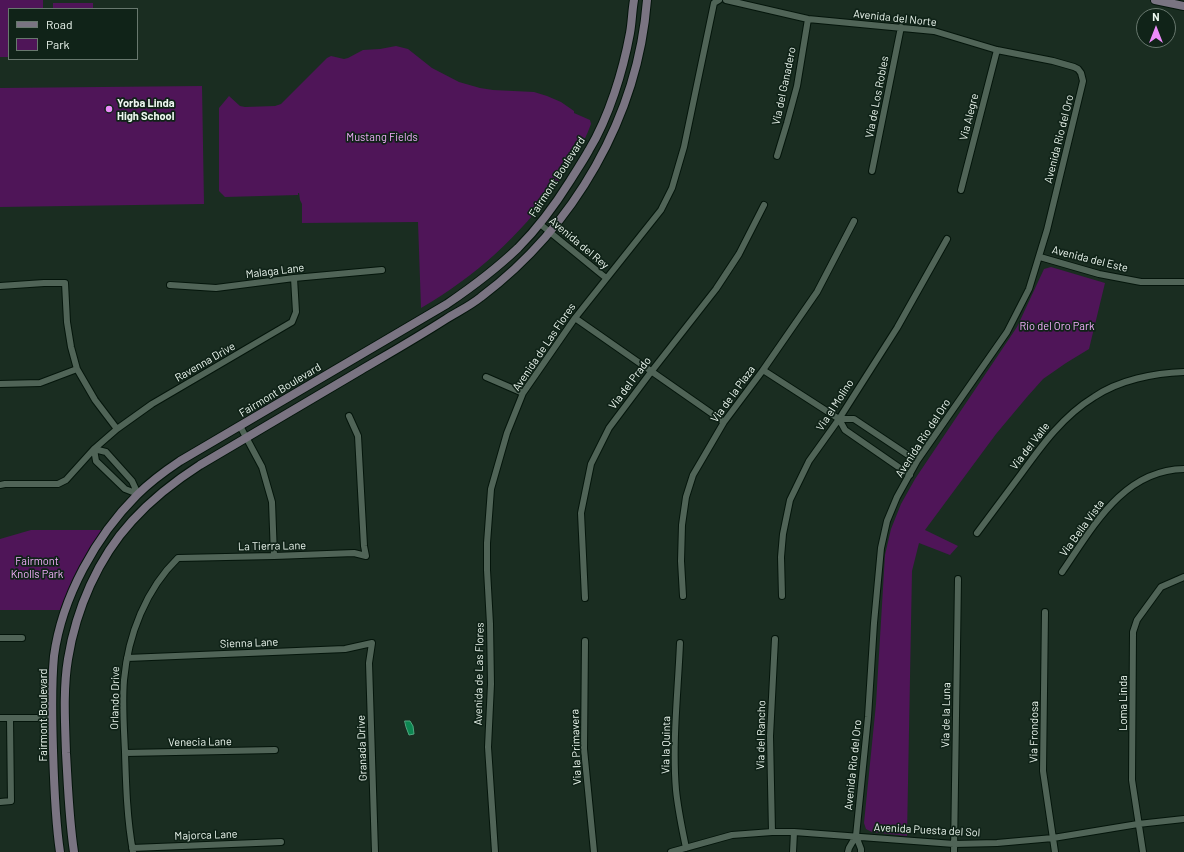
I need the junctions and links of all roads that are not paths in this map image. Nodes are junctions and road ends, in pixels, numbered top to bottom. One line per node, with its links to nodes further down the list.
1 (634, 0): 11 (main road, Fairmont Boulevard)
2 (647, 0): 12 (main road, Fairmont Boulevard)
3 (726, 0): 7 (street, Avenida del Norte)
4 (1155, 0): 6 (main road)
5 (716, 2): 24 (street, Avenida de Las Flores)
6 (1184, 6)
7 (808, 19): 8 (street, Avenida del Norte); 13 (street, Via del Ganadero)
8 (901, 27): 9 (street, Avenida del Norte); 14 (street, Via de Los Robles)
9 (997, 50): 10 (street, Avenida del Norte); 15 (street, Via Alegre)
10 (1081, 73): 21 (street, Avenida Rio del Oro)
11 (604, 119): 12 (main road); 18 (main road, Fairmont Boulevard)
12 (616, 124): 19 (main road, Fairmont Boulevard)
13 (777, 156)
14 (872, 171)
15 (961, 190)
16 (764, 205): 31 (street, Via del Prado)
17 (854, 221): 30 (street, Via de la Plaza)
18 (540, 224): 19 (street, Avenida del Rey); 39 (main road, Fairmont Boulevard)
19 (550, 232): 24 (street, Avenida del Rey); 41 (main road, Fairmont Boulevard)
20 (947, 239): 37 (street, Via el Molino)
21 (1040, 257): 25 (street, Avenida del Este); 43 (street, Avenida Rio del Oro)
22 (382, 270): 23 (street, Malaga Lane)
23 (294, 278): 27 (street, Malaga Lane); 40 (street, Ravenna Drive)
24 (606, 278): 28 (street, Avenida de Las Flores)
25 (1184, 282)
26 (0, 286): 29 (street)
27 (170, 286)
28 (575, 318): 31 (street); 35 (street, Avenida de Las Flores)
29 (77, 370): 34 (street); 40 (street)
30 (763, 370): 37 (street); 38 (street, Via de la Plaza)
31 (651, 372): 38 (street); 57 (street, Via del Prado)
32 (1184, 372): 49 (street, Via del Valle)
33 (486, 377): 35 (street)
34 (0, 384)
35 (523, 393): 86 (street, Avenida de Las Flores)
36 (349, 416): 50 (street, La Tierra Lane)
37 (839, 419): 43 (street); 45 (street); 56 (street, Via el Molino)
38 (724, 422): 55 (street, Via de la Plaza)
39 (240, 426): 41 (street); 47 (main road, Fairmont Boulevard)
40 (118, 429): 42 (street, Ravenna Drive)
41 (246, 438): 48 (main road, Fairmont Boulevard); 50 (street)
42 (94, 449): 46 (street, Ravenna Drive); 47 (street); 47 (street)
43 (917, 461): 45 (street, Avenida Rio del Oro)
44 (1184, 469): 52 (street, Via Bella Vista)
45 (910, 475): 77 (street, Avenida Rio del Oro)
46 (0, 485)
47 (138, 494): 48 (main road); 67 (main road, Fairmont Boulevard)
48 (148, 504): 68 (main road, Fairmont Boulevard)
49 (977, 533)
50 (274, 556): 51 (street, La Tierra Lane)
51 (178, 558): 65 (street, Orlando Drive)
52 (1062, 572)
53 (1184, 577): 74 (street, Loma Linda)
54 (958, 579): 80 (street, Via de la Luna)
55 (683, 596)
56 (782, 596)
57 (585, 598)
58 (1045, 612): 78 (street, Via Frondosa)
59 (0, 638): 60 (street)
60 (22, 638)
61 (774, 639): 75 (street, Via del Rancho)
62 (585, 641): 87 (street, Via la Primavera)
63 (372, 643): 65 (street, Sienna Lane); 85 (street, Granada Drive)
64 (680, 643): 81 (street, Via la Quinta)
65 (127, 658): 71 (street, Orlando Drive)
66 (0, 718): 69 (street)
67 (52, 718): 68 (main road); 69 (street); 83 (main road, Fairmont Boulevard)
68 (65, 718): 84 (main road, Fairmont Boulevard)
69 (10, 719): 72 (street)
70 (275, 750): 71 (street, Venecia Lane)
71 (125, 753): 82 (street, Orlando Drive)
72 (0, 802)
73 (1184, 819): 74 (street, Avenida Puesta del Sol)
74 (1138, 824): 78 (street, Avenida Puesta del Sol); 94 (street, Loma Linda)
75 (772, 832): 76 (street, Avenida Puesta del Sol); 81 (street, Avenida Puesta del Sol)
76 (794, 832): 77 (street, Avenida Puesta del Sol); 89 (street)
77 (856, 836): 80 (street, Avenida Puesta del Sol); 90 (street, Avenida Rio del Oro); 91 (street, Avenida Rio del Oro)
78 (1053, 838): 80 (street, Avenida Puesta del Sol); 93 (street, Via Frondosa)
79 (281, 842): 82 (street, Majorca Lane)
80 (954, 844): 92 (street, Via de la Luna)
81 (686, 848): 88 (street, Avenida Puesta del Sol)
82 (132, 850)
83 (60, 852)
84 (74, 852)
85 (376, 852)
86 (495, 852)
87 (594, 852)
88 (671, 852)
89 (793, 852)
90 (848, 852)
91 (861, 852)
92 (954, 852)
93 (1055, 852)
94 (1143, 852)

